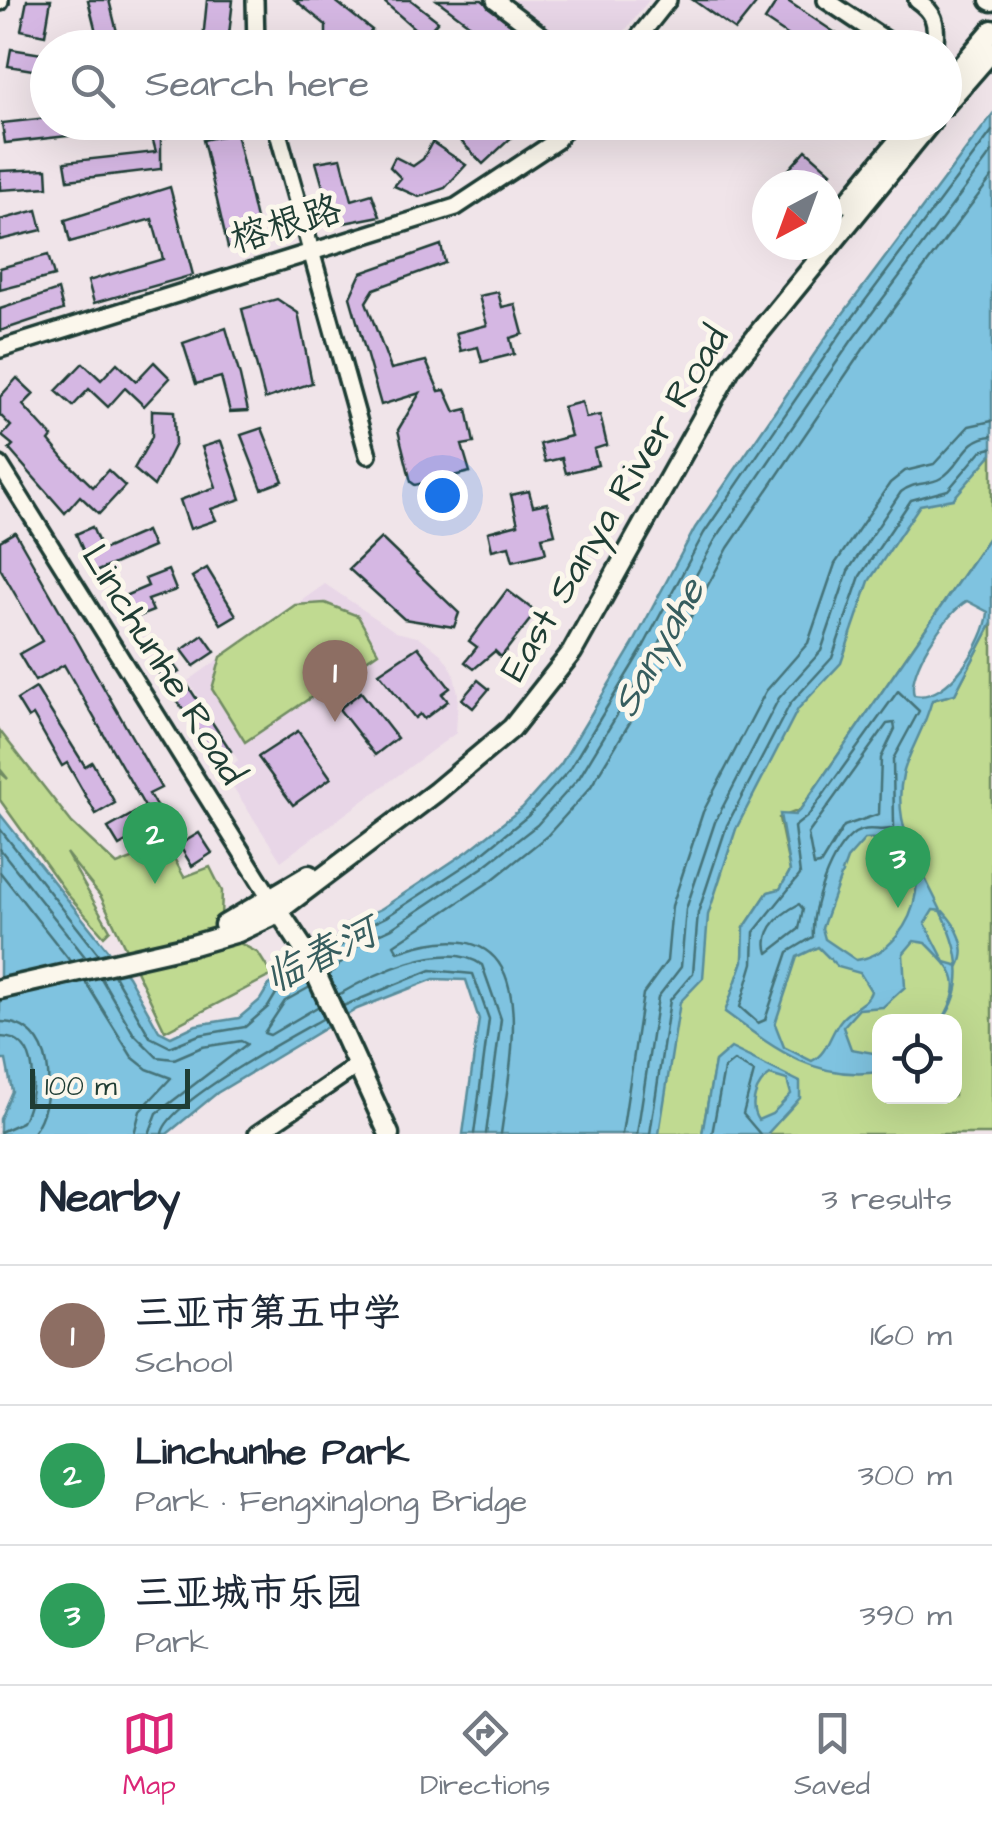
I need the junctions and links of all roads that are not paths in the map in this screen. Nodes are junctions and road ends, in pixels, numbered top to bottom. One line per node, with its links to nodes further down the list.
1 (256, 0): 6 (street)
2 (495, 0): 7 (street)
3 (668, 0): 8 (street)
4 (826, 0): 9 (street)
5 (917, 0): 10 (street)
6 (256, 30)
7 (534, 30)
8 (644, 30)
9 (871, 30)
10 (937, 30)
11 (992, 30): 13 (main road)
12 (992, 51): 14 (main road)
13 (962, 65)
14 (962, 85)
15 (280, 140): 20 (street)
16 (557, 140): 20 (street, 榕根路)
17 (899, 140): 19 (main road)
18 (915, 140): 25 (main road, East Sanya River Road)
19 (842, 209)
20 (311, 251): 22 (street, 榕根路); 23 (street)
21 (800, 260): 25 (main road, East Sanya River Road)
22 (0, 349)
23 (368, 454)
24 (0, 465): 25 (street, Linchunhe Road)
25 (274, 909): 26 (main road); 29 (main road)
26 (235, 927): 27 (main road); 28 (main road)
27 (0, 977)
28 (0, 989)
29 (350, 1058): 30 (street); 31 (main road); 32 (main road)
30 (257, 1134)
31 (378, 1134)
32 (390, 1134)

